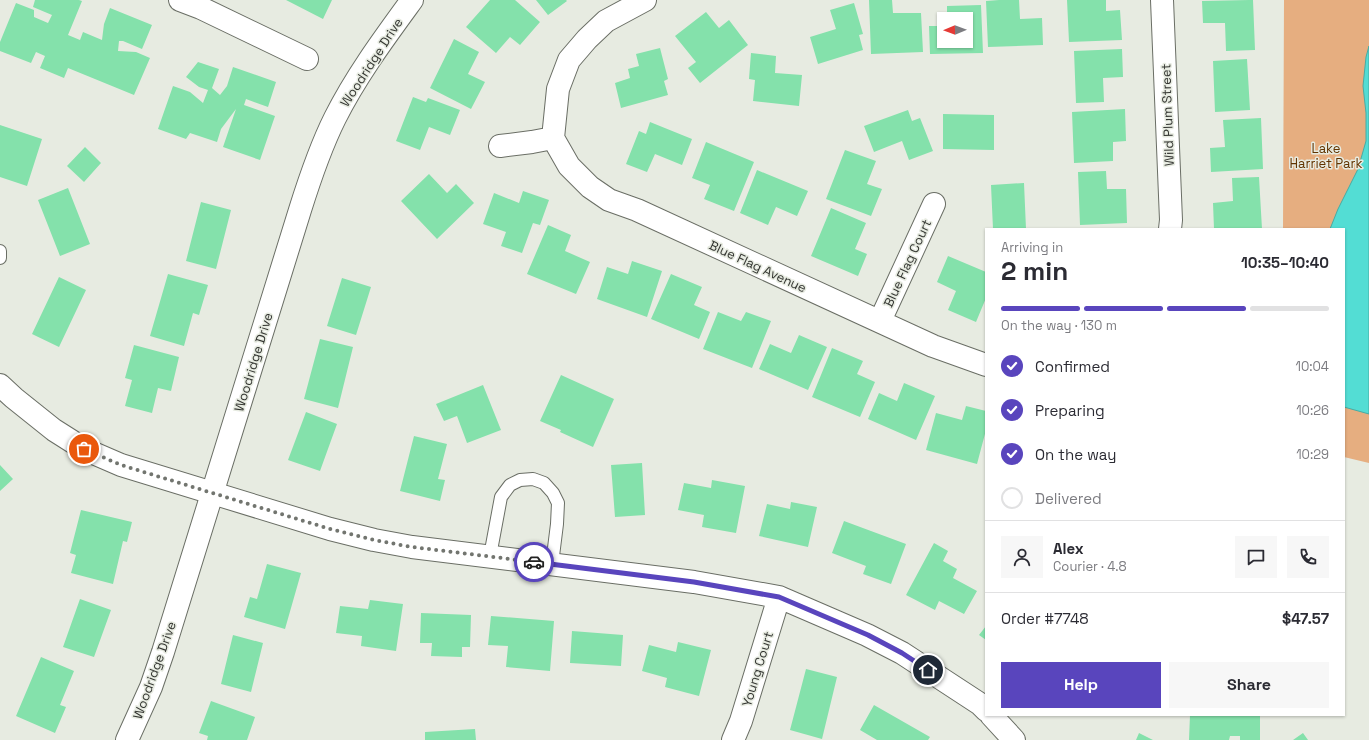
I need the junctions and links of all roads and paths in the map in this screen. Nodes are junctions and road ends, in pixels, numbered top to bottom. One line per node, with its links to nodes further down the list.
1 (180, 0): 5 (street)
2 (412, 0): 15 (street, Woodridge Drive)
3 (644, 0): 6 (street)
4 (1162, 0): 9 (street, Wild Plum Street)
5 (307, 59)
6 (553, 138): 7 (street); 12 (street, Blue Flag Avenue)
7 (500, 146)
8 (934, 204): 12 (street, Blue Flag Court)
9 (1170, 228)
10 (0, 251): 11 (lane)
11 (0, 258)
12 (880, 321): 13 (street, Blue Flag Avenue)
13 (985, 365)
14 (0, 385): 15 (street)
15 (213, 492): 16 (street); 21 (street, Woodridge Drive)
16 (490, 556): 17 (street); 17 (lane)
17 (552, 564): 18 (street)
18 (779, 597): 19 (street); 22 (street, Young Court)
19 (985, 709)
20 (991, 716): 23 (street)
21 (127, 740)
22 (733, 740)
23 (1014, 740)

